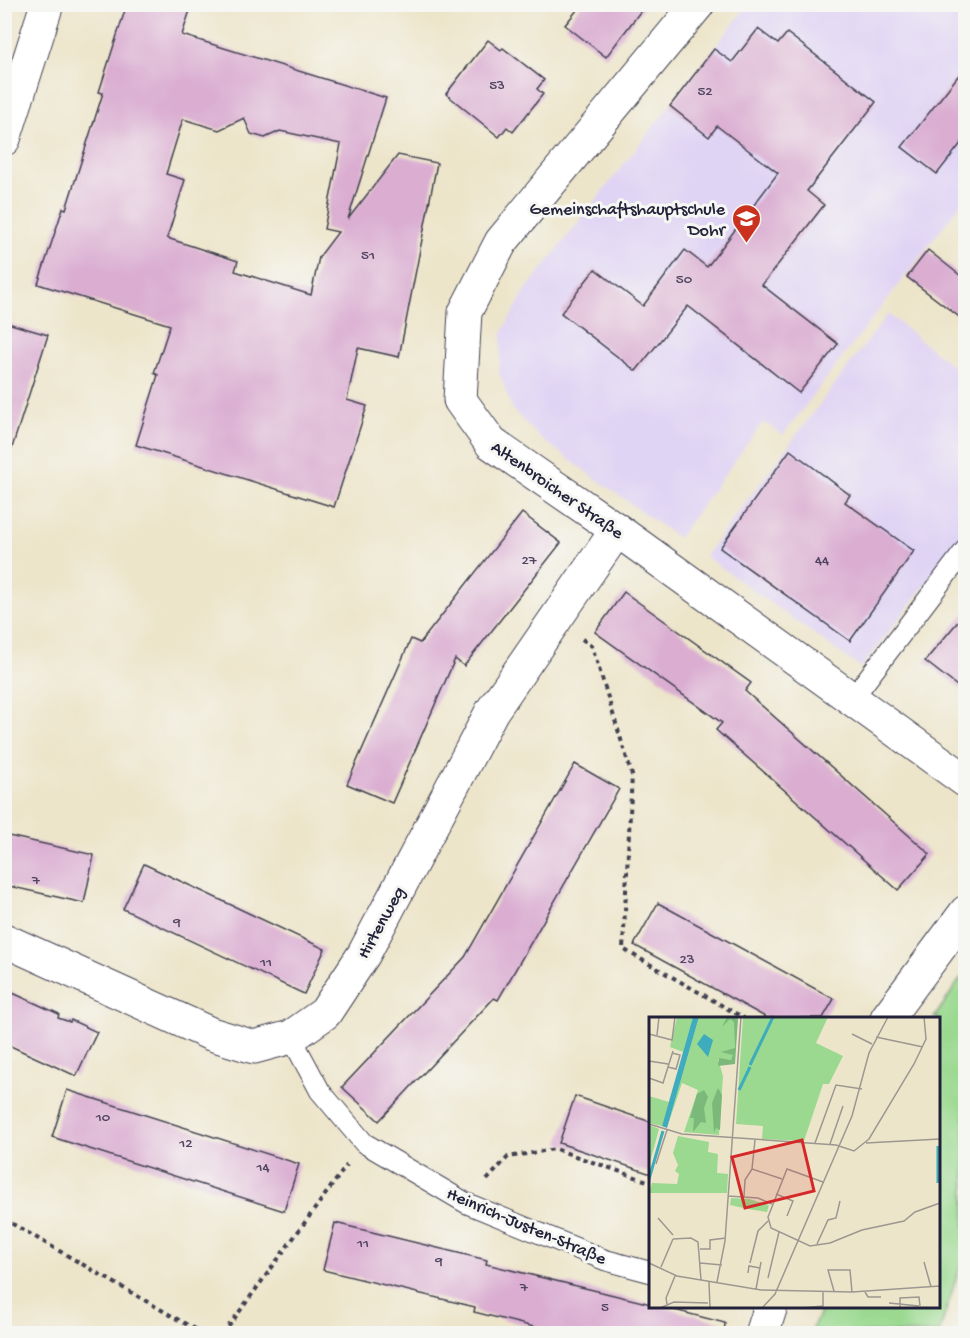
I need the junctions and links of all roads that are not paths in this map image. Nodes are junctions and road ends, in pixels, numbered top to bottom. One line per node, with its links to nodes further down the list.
1 (47, 4): 3 (street)
2 (698, 4): 4 (street, Altenbroicher Straße)
3 (4, 139)
4 (617, 530): 6 (street, Altenbroicher Straße); 11 (street, Hirtenweg)
5 (966, 549): 6 (lane)
6 (852, 699): 7 (street, Altenbroicher Straße)
7 (966, 781)
8 (966, 912): 10 (street)
9 (4, 940): 11 (street, Hirtenweg)
10 (888, 1017)
11 (291, 1037): 12 (lane, Heinrich-Justen-Straße)
12 (649, 1271)
13 (770, 1308): 14 (street)
14 (762, 1334)

